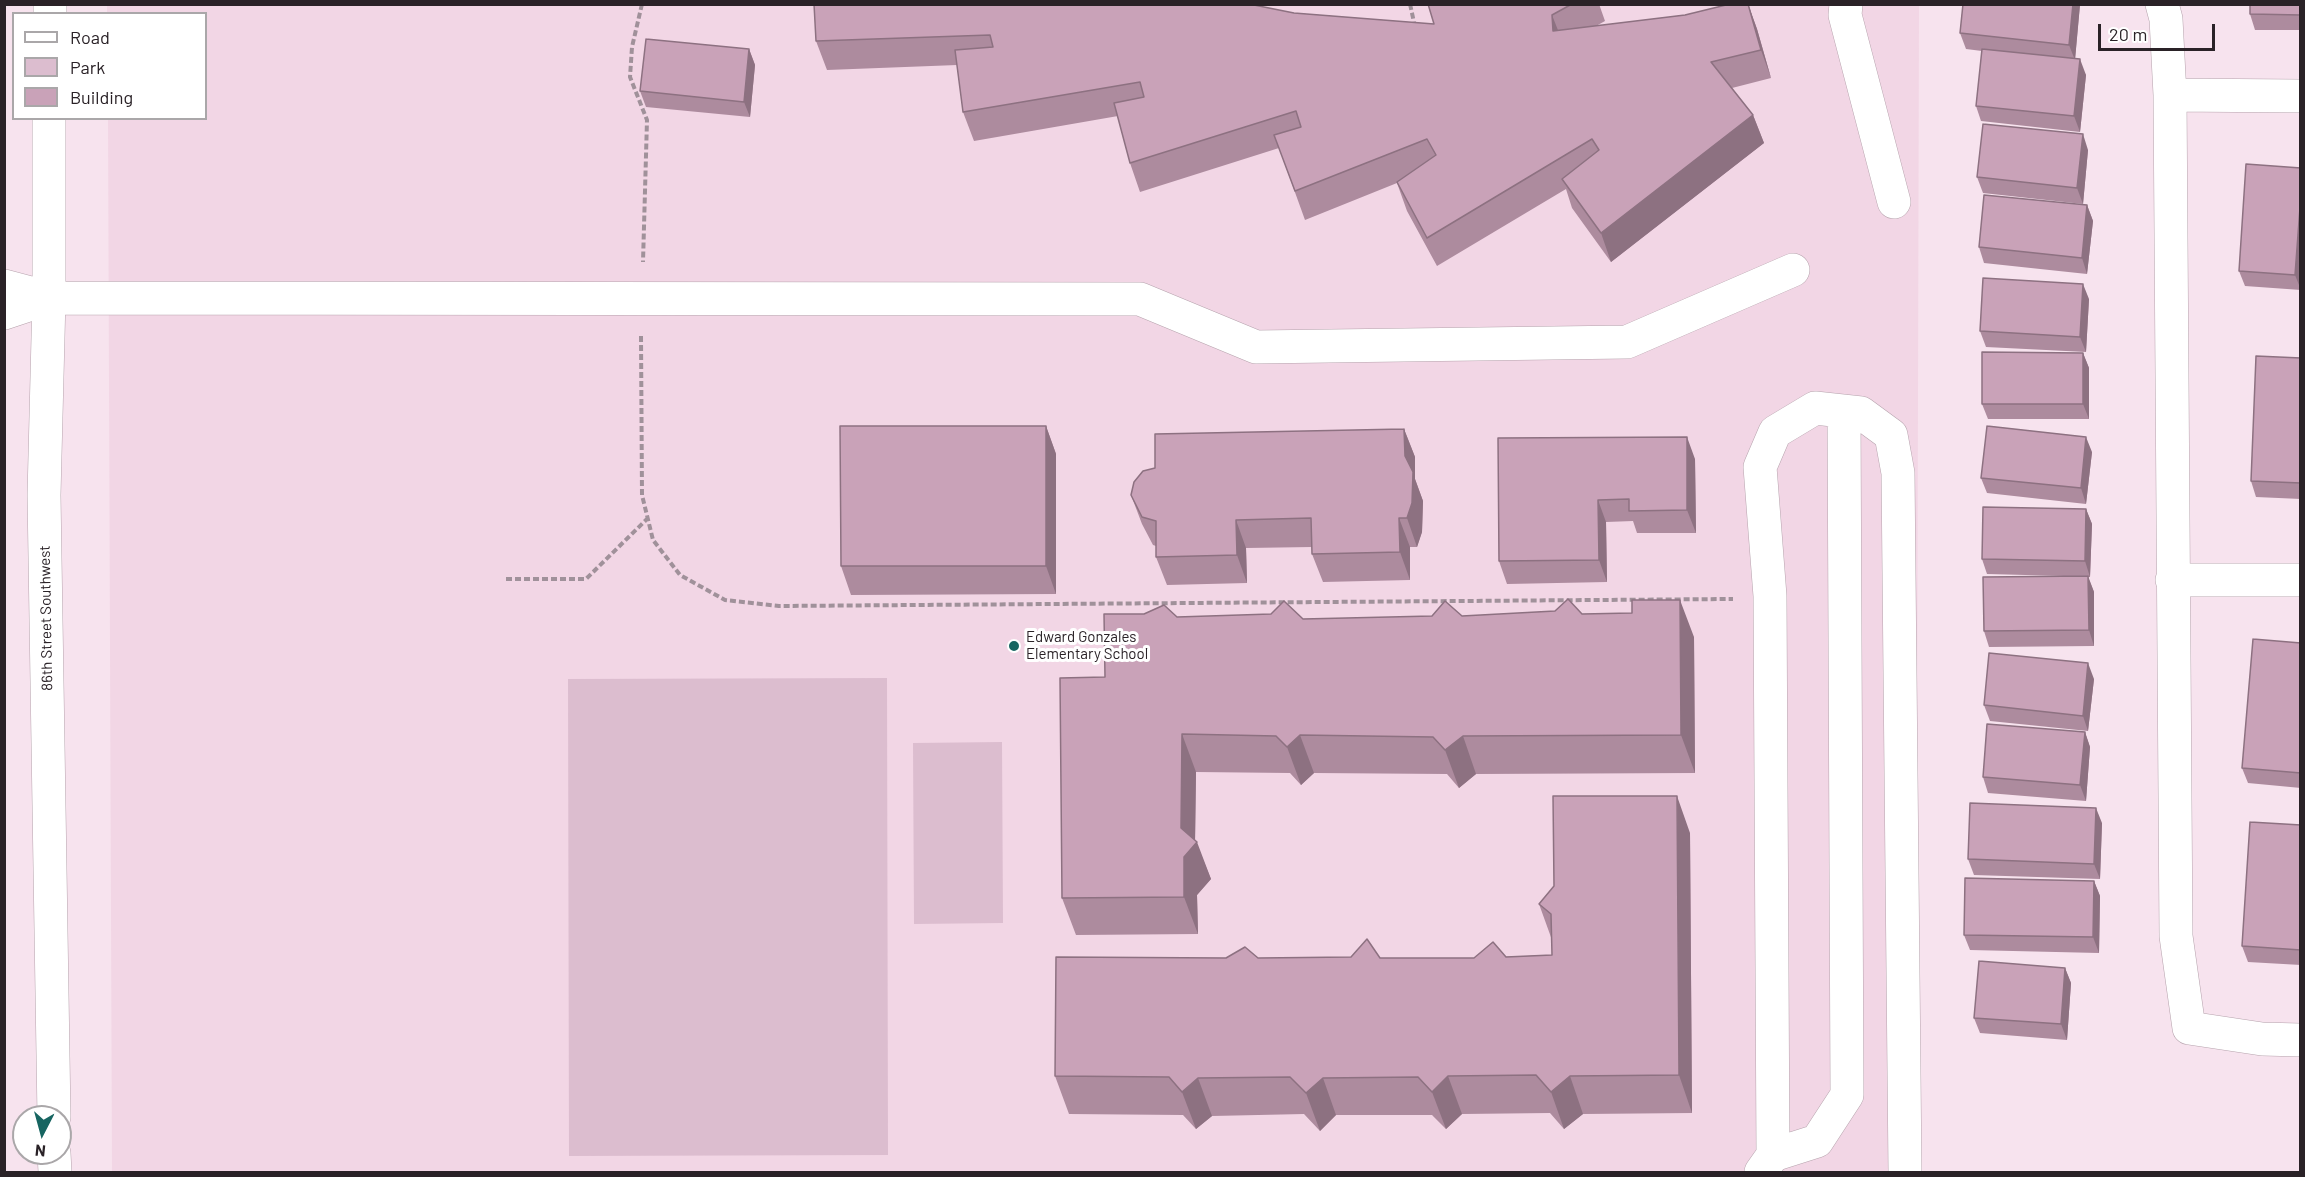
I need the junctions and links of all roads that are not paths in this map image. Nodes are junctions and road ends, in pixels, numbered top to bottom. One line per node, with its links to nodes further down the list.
1 (1846, 4): 6 (street)
2 (2162, 4): 3 (street)
3 (2170, 95): 4 (street); 12 (street)
4 (2301, 96)
5 (49, 120): 9 (street, 86th Street Southwest)
6 (1894, 202)
7 (1793, 270): 9 (street)
8 (4, 286): 9 (street)
9 (49, 298): 10 (street); 15 (street, 86th Street Southwest)
10 (4, 313)
11 (1844, 411): 16 (street); 16 (street); 17 (street)
12 (2172, 580): 13 (street); 14 (street)
13 (2301, 580)
14 (2301, 1040)
15 (54, 1105)
16 (1767, 1164)
17 (1905, 1173)

